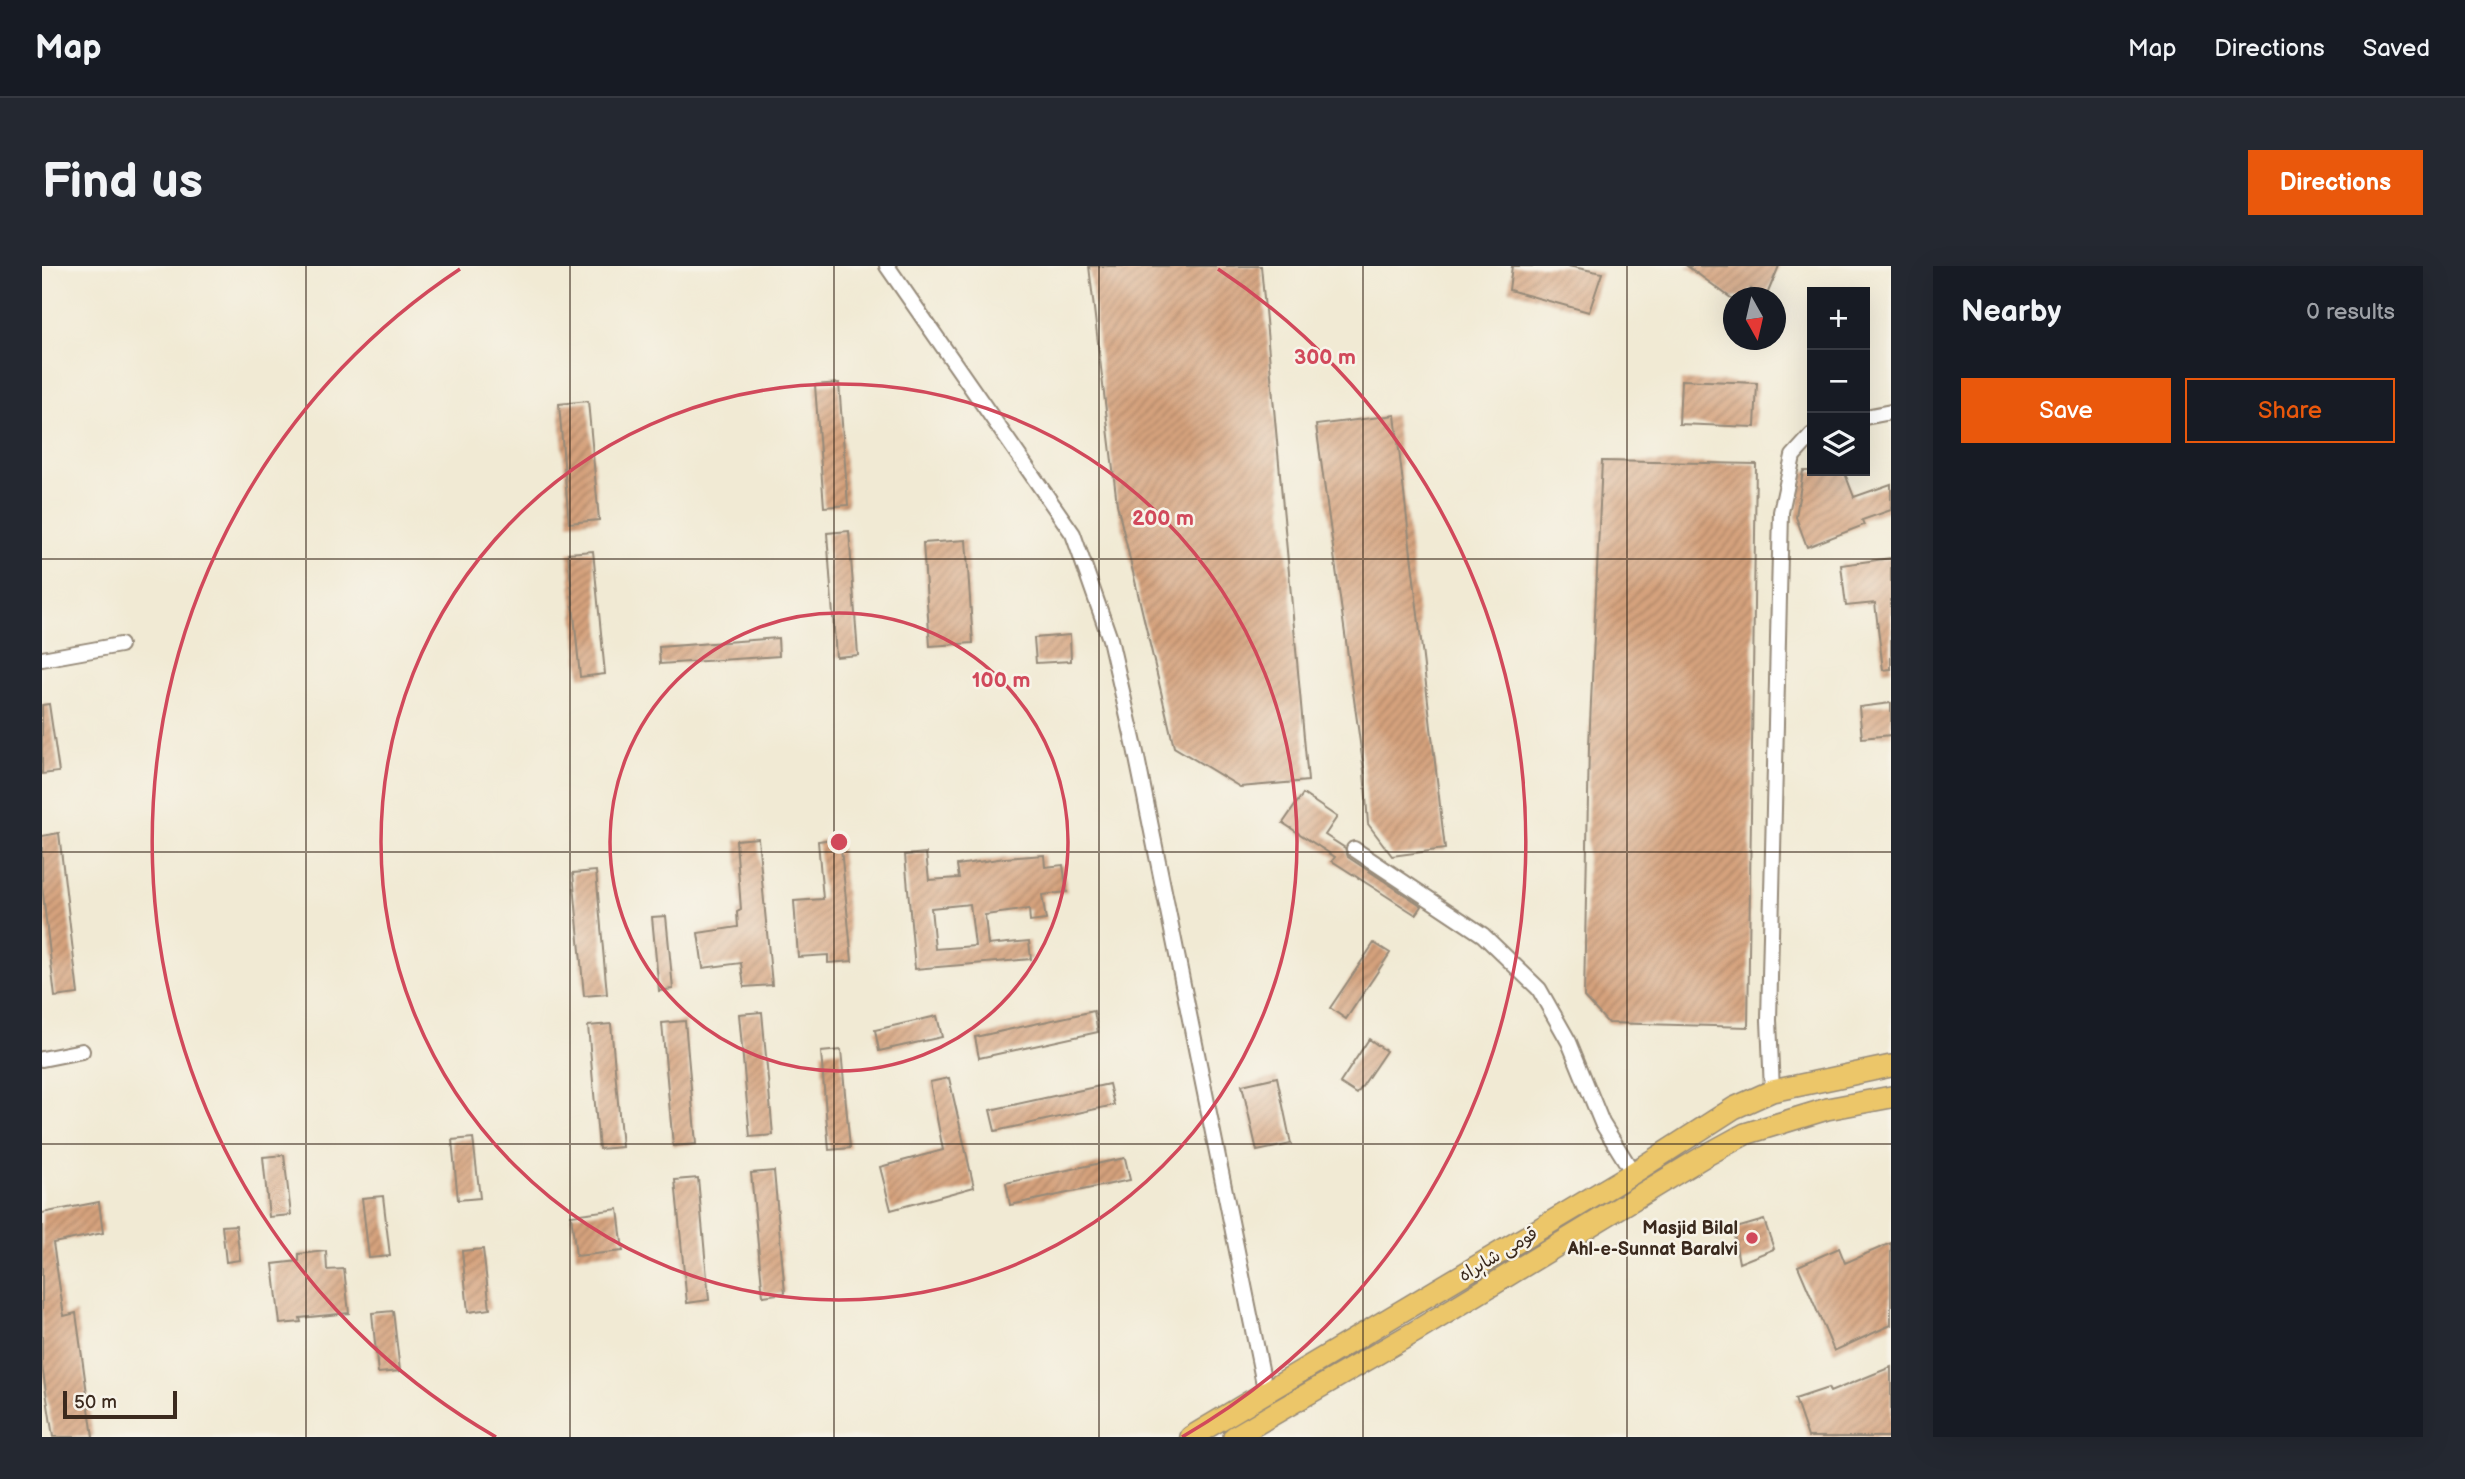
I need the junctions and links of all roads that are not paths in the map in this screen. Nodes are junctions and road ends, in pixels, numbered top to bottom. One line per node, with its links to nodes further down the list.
1 (887, 266): 14 (street)
2 (1891, 412): 3 (street)
3 (1870, 416)
4 (1807, 441): 11 (street)
5 (120, 645): 6 (street)
6 (42, 659)
7 (1354, 849): 13 (street)
8 (82, 1051): 9 (street)
9 (42, 1059)
10 (1891, 1066): 11 (highway, قومی شاہراہ)
11 (1772, 1091): 13 (highway, قومی شاہراہ)
12 (1891, 1097): 16 (highway, قومی شاہراہ)
13 (1633, 1173): 14 (highway, قومی شاہراہ)
14 (1266, 1394): 15 (highway, قومی شاہراہ)
15 (1192, 1437)
16 (1234, 1437)

